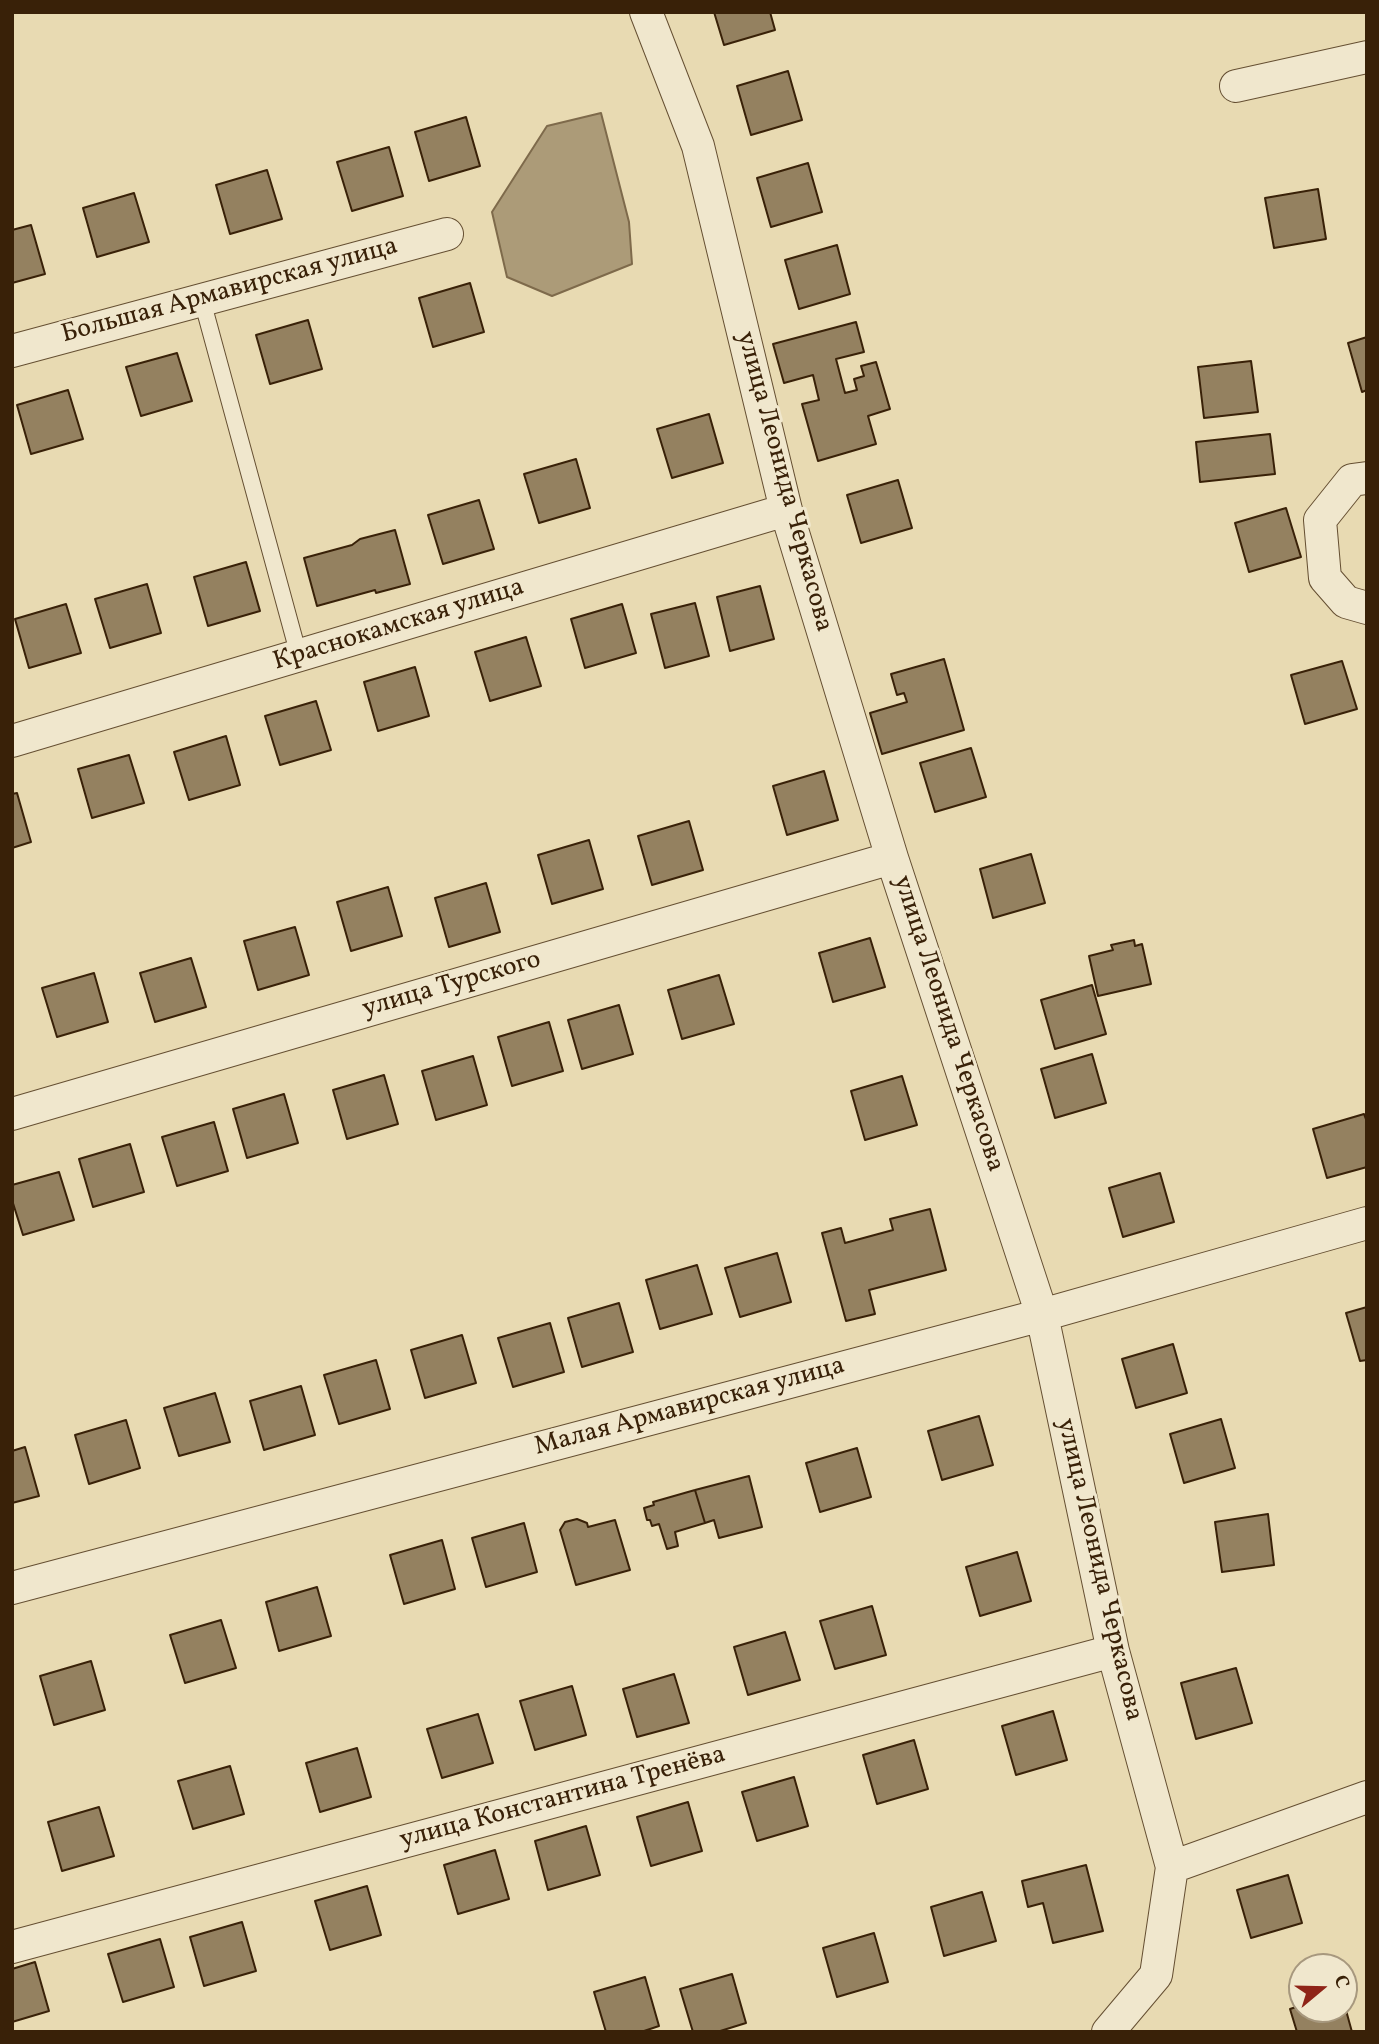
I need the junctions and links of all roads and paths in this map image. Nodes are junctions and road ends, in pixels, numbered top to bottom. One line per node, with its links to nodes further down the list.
1 (646, 12): 8 (street, улица Леонида Черкасова)
2 (1367, 57): 3 (street)
3 (1236, 86)
4 (447, 234): 5 (street, Большая Армавирская улица)
5 (202, 300): 6 (street, Большая Армавирская улица); 10 (lane)
6 (12, 351)
7 (1367, 478): 9 (street)
8 (786, 510): 10 (street, Краснокамская улица); 12 (street, улица Леонида Черкасова)
9 (1367, 608)
10 (299, 656): 11 (street, Краснокамская улица)
11 (12, 741)
12 (892, 858): 13 (street, улица Турского); 15 (street, улица Леонида Черкасова)
13 (12, 1114)
14 (1367, 1223): 15 (street, Малая Армавирская улица)
15 (1042, 1314): 16 (street, Малая Армавирская улица); 17 (street, улица Леонида Черкасова)
16 (12, 1588)
17 (1113, 1651): 19 (street, улица Леонида Черкасова); 20 (street, улица Константина Тренёва)
18 (1367, 1797): 19 (street)
19 (1172, 1867): 21 (street, улица Леонида Черкасова)
20 (12, 1947)
21 (1108, 2032)

